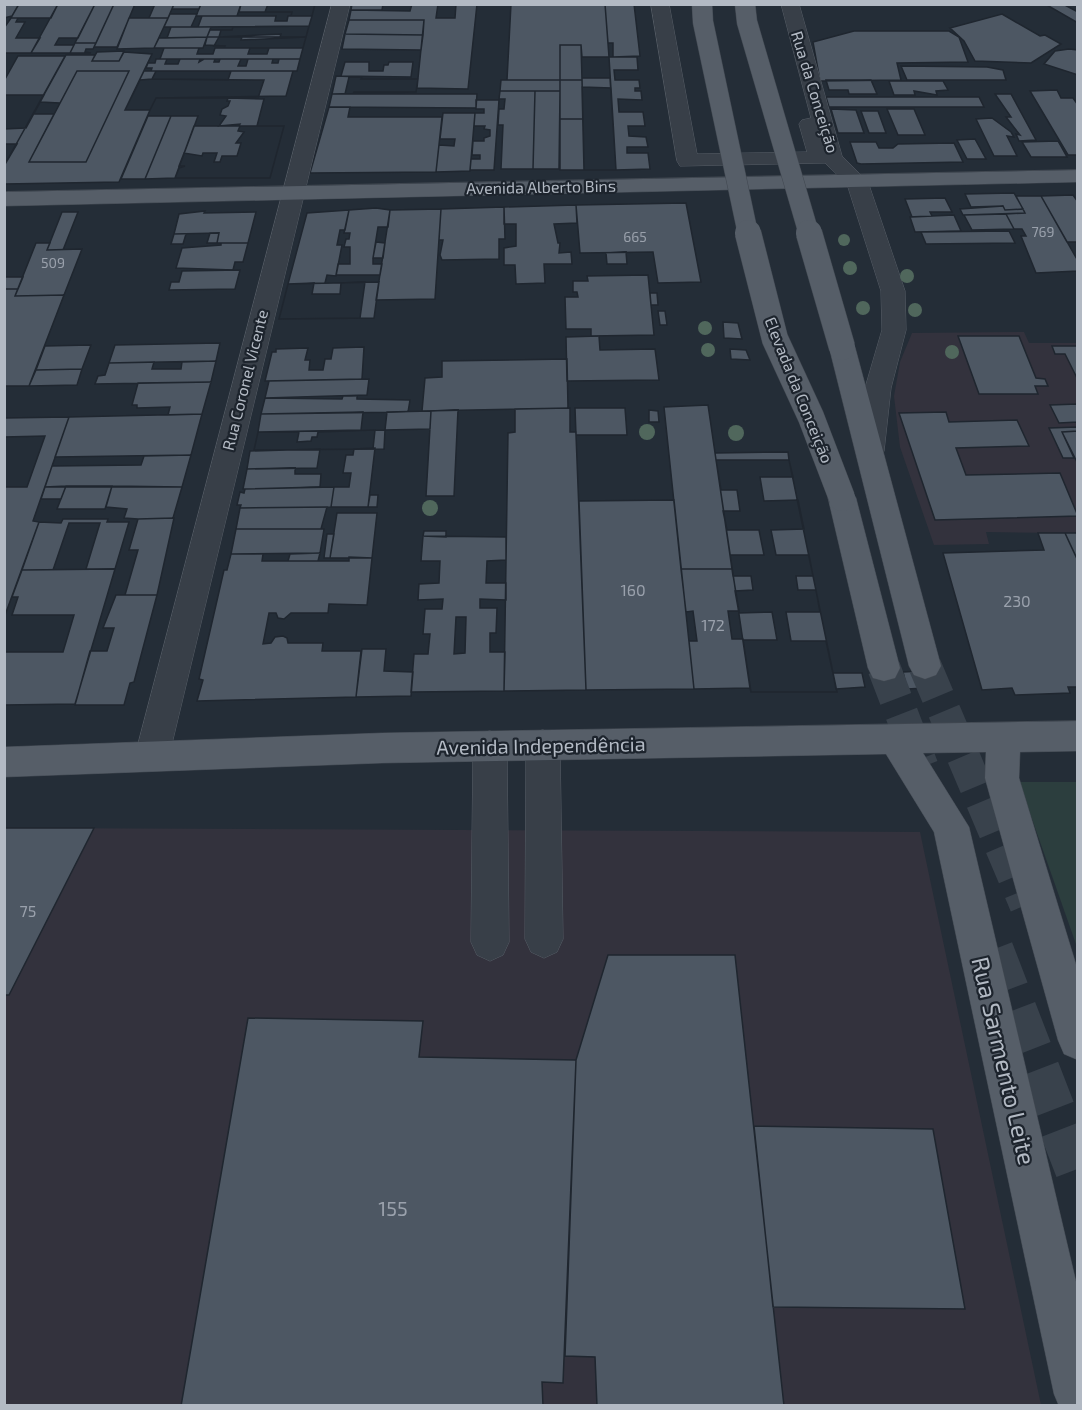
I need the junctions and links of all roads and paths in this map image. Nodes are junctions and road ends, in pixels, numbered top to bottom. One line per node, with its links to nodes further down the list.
1 (341, 4): 11 (street, Rua Coronel Vicente)
2 (660, 4): 8 (street)
3 (679, 4): 8 (street)
4 (702, 4): 15 (main road, Elevada da Conceição, bridge)
5 (745, 4): 13 (main road, bridge)
6 (774, 4): 8 (street)
7 (790, 4): 10 (street, Rua da Conceição)
8 (697, 160)
9 (1077, 176): 10 (main road, Avenida Alberto Bins)
10 (857, 182): 11 (main road, Avenida Alberto Bins); 13 (street, Rua da Conceição)
11 (292, 191): 12 (main road, Avenida Alberto Bins); 21 (street, Rua Coronel Vicente)
12 (4, 199)
13 (870, 451): 14 (main road)
14 (925, 666)
15 (884, 668)
16 (1077, 736): 17 (main road, Avenida Independência)
17 (1004, 738): 18 (main road, Avenida Independência); 25 (main road)
18 (896, 741): 19 (main road, Avenida Independência); 26 (main road, Rua Sarmento Leite)
19 (543, 745): 20 (main road, Avenida Independência); 23 (street)
20 (490, 746): 21 (main road, Avenida Independência); 24 (street)
21 (152, 756): 22 (main road, Avenida Independência)
22 (4, 762)
23 (544, 939)
24 (490, 942)
25 (1077, 1040)
26 (1077, 1394)

